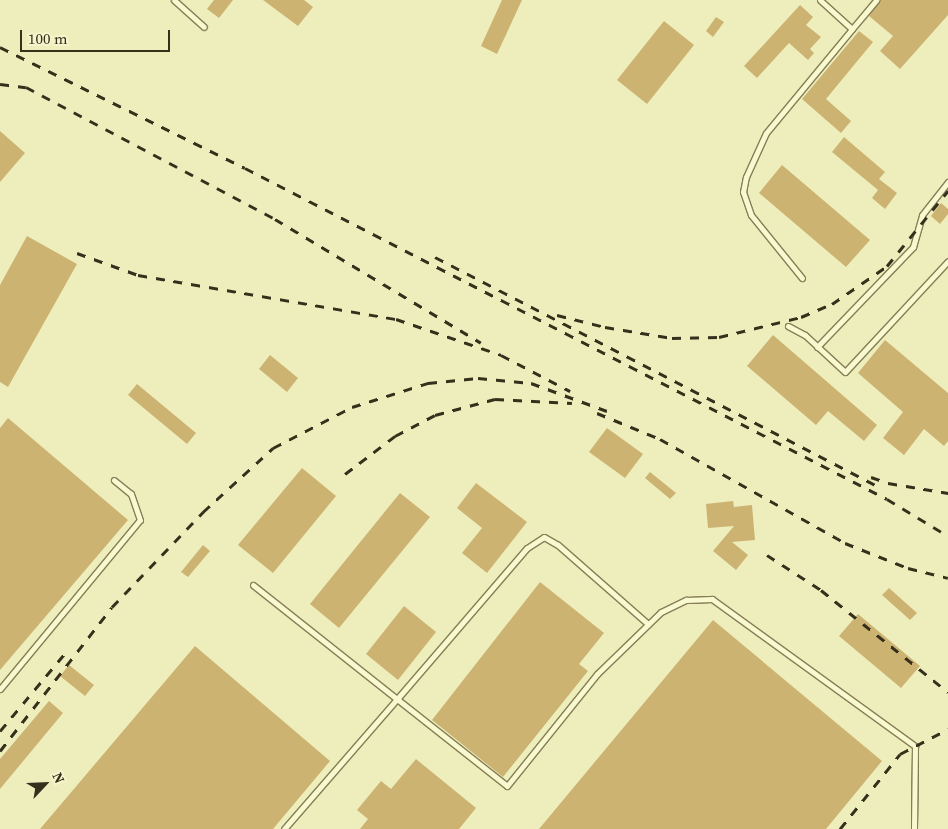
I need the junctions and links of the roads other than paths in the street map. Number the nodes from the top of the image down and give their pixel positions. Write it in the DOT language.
graph roads {
  1 [pos="174,0"];
  2 [pos="820,0"];
  3 [pos="876,0"];
  4 [pos="204,27"];
  5 [pos="852,29"];
  6 [pos="948,182"];
  7 [pos="948,261"];
  8 [pos="802,278"];
  9 [pos="788,326"];
  10 [pos="817,347"];
  11 [pos="114,480"];
  12 [pos="253,585"];
  13 [pos="648,624"];
  14 [pos="0,689"];
  15 [pos="397,699"];
  16 [pos="284,829"];
  17 [pos="914,829"];
  1 -- 4 [label="lane"];
  2 -- 5 [label="lane"];
  3 -- 5 [label="lane"];
  5 -- 8 [label="lane"];
  6 -- 10 [label="lane"];
  7 -- 10 [label="lane"];
  9 -- 10 [label="lane"];
  11 -- 14 [label="lane"];
  12 -- 15 [label="lane"];
  13 -- 15 [label="lane"];
  13 -- 15 [label="lane"];
  13 -- 17 [label="lane"];
  15 -- 16 [label="lane"];
}
